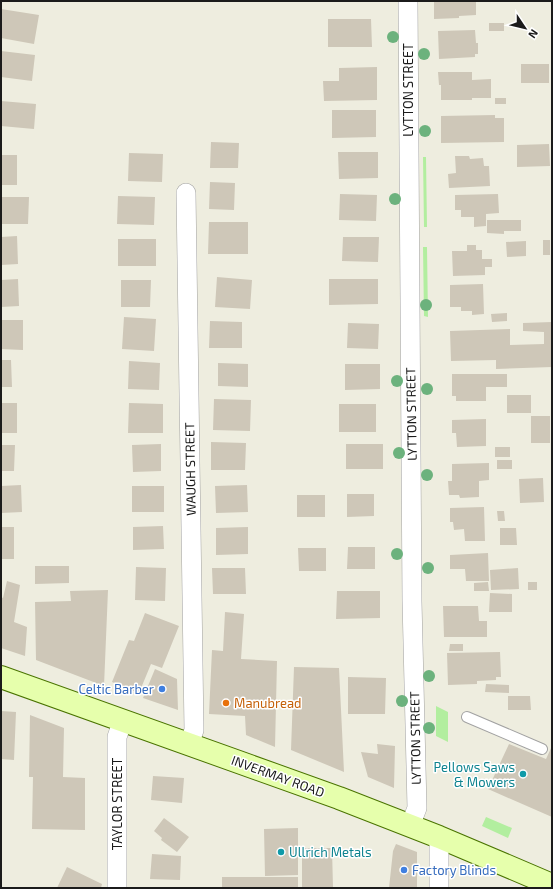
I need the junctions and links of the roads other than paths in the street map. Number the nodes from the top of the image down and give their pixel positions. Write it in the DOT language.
graph roads {
  1 [pos="408,1"];
  2 [pos="186,193"];
  3 [pos="1,677"];
  4 [pos="467,718"];
  5 [pos="123,720"];
  6 [pos="190,745"];
  7 [pos="542,749"];
  8 [pos="410,826"];
  9 [pos="439,837"];
  10 [pos="552,885"];
  11 [pos="117,888"];
  12 [pos="439,888"];
  1 -- 8 [label="street, LYTTON STREET"];
  2 -- 6 [label="street, WAUGH STREET"];
  3 -- 5 [label="main road, INVERMAY ROAD"];
  4 -- 7 [label="lane"];
  5 -- 6 [label="main road, INVERMAY ROAD"];
  5 -- 11 [label="street, TAYLOR STREET"];
  6 -- 8 [label="main road, INVERMAY ROAD"];
  8 -- 9 [label="main road, INVERMAY ROAD"];
  9 -- 10 [label="main road, INVERMAY ROAD"];
  9 -- 12 [label="street"];
}
